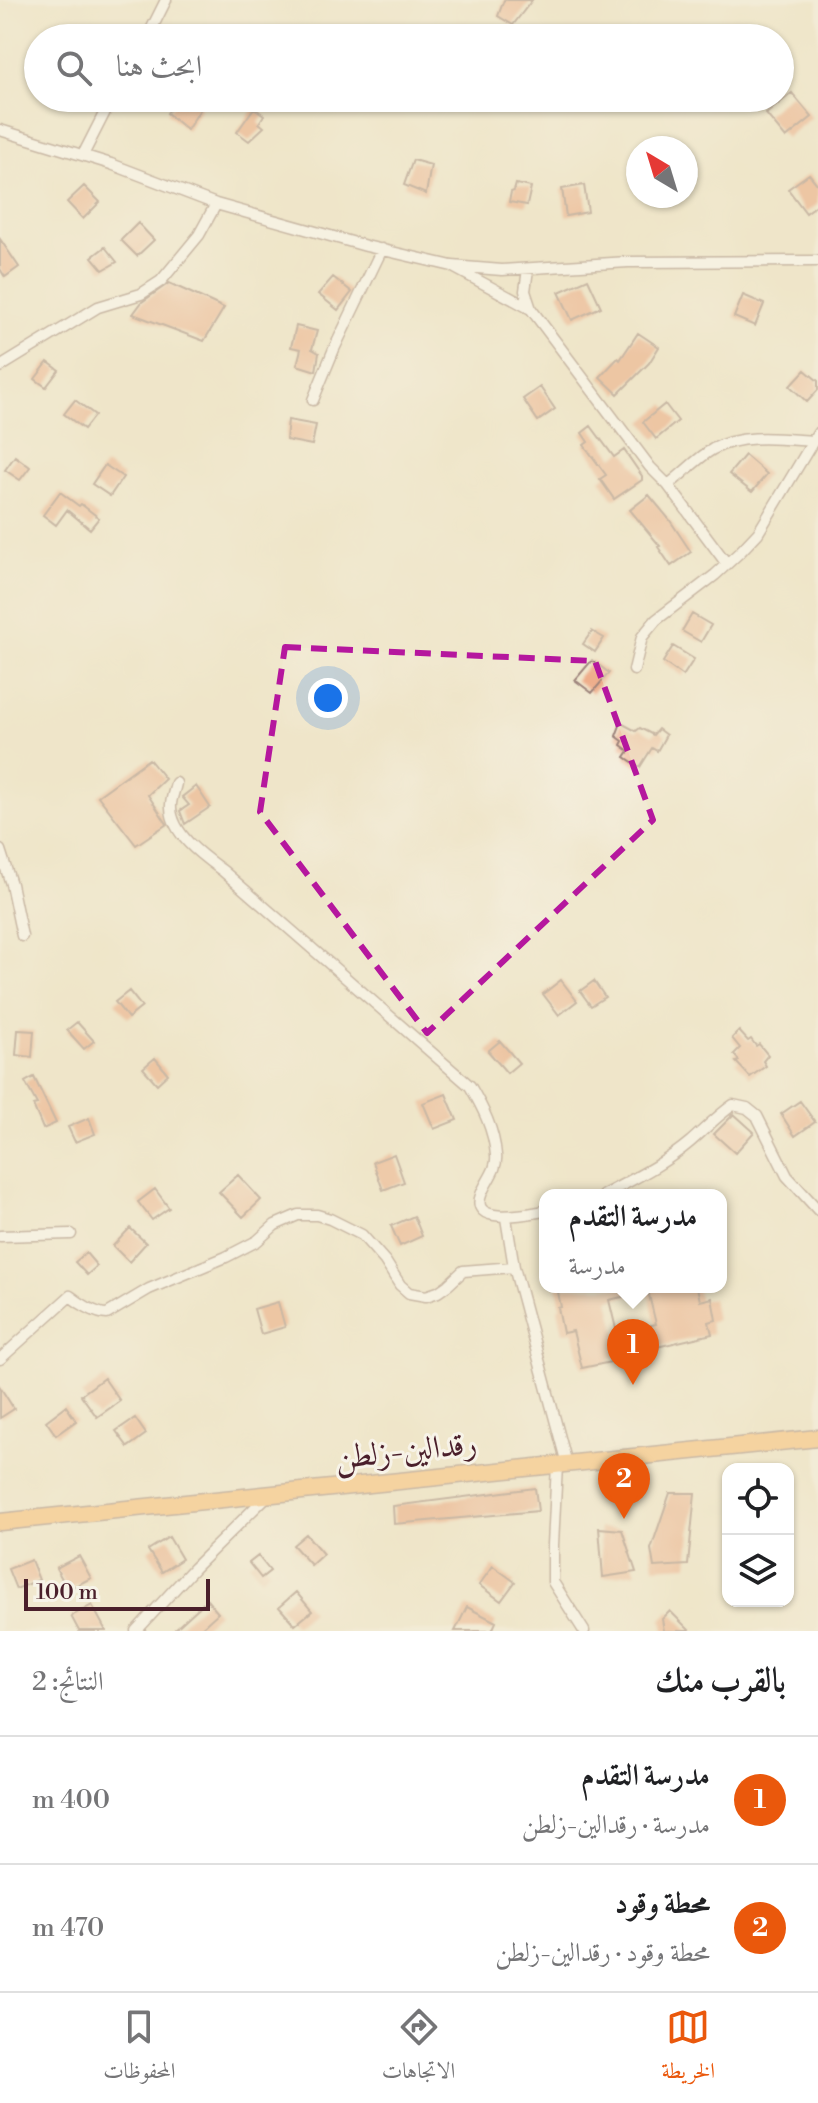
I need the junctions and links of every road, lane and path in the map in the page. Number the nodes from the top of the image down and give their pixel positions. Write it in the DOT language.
graph roads {
  1 [pos="166,0"];
  2 [pos="154,24"];
  3 [pos="105,112"];
  4 [pos="0,130"];
  5 [pos="83,155"];
  6 [pos="216,204"];
  7 [pos="382,249"];
  8 [pos="818,261"];
  9 [pos="452,266"];
  10 [pos="528,269"];
  11 [pos="531,309"];
  12 [pos="0,367"];
  13 [pos="313,400"];
  14 [pos="815,437"];
  15 [pos="668,485"];
  16 [pos="727,564"];
  17 [pos="634,670"];
  18 [pos="176,783"];
  19 [pos="0,850"];
  20 [pos="22,936"];
  21 [pos="616,1189"];
  22 [pos="818,1210"];
  23 [pos="539,1212"];
  24 [pos="506,1218"];
  25 [pos="71,1234"];
  26 [pos="0,1236"];
  27 [pos="514,1267"];
  28 [pos="0,1359"];
  29 [pos="818,1438"];
  30 [pos="562,1464"];
  31 [pos="270,1493"];
  32 [pos="0,1522"];
  33 [pos="136,1631"];
  34 [pos="584,1631"];
  1 -- 2 [label="street"];
  3 -- 5 [label="street"];
  4 -- 5 [label="street"];
  5 -- 6 [label="street"];
  6 -- 7 [label="street"];
  6 -- 12 [label="street"];
  7 -- 9 [label="street"];
  7 -- 13 [label="street"];
  8 -- 10 [label="street"];
  9 -- 10 [label="street"];
  9 -- 11 [label="street"];
  10 -- 11 [label="street"];
  11 -- 15 [label="street"];
  14 -- 15 [label="street"];
  14 -- 16 [label="street"];
  15 -- 16 [label="street"];
  16 -- 17 [label="street"];
  18 -- 24 [label="street"];
  19 -- 20 [label="street"];
  21 -- 22 [label="street"];
  23 -- 24 [label="street"];
  24 -- 27 [label="street"];
  25 -- 26 [label="street"];
  27 -- 28 [label="street"];
  27 -- 30 [label="street"];
  29 -- 30 [label="main road, رقدالين-زلطن"];
  30 -- 31 [label="main road, رقدالين-زلطن"];
  30 -- 34 [label="street"];
  31 -- 32 [label="main road, رقدالين-زلطن"];
  31 -- 33 [label="street"];
}
